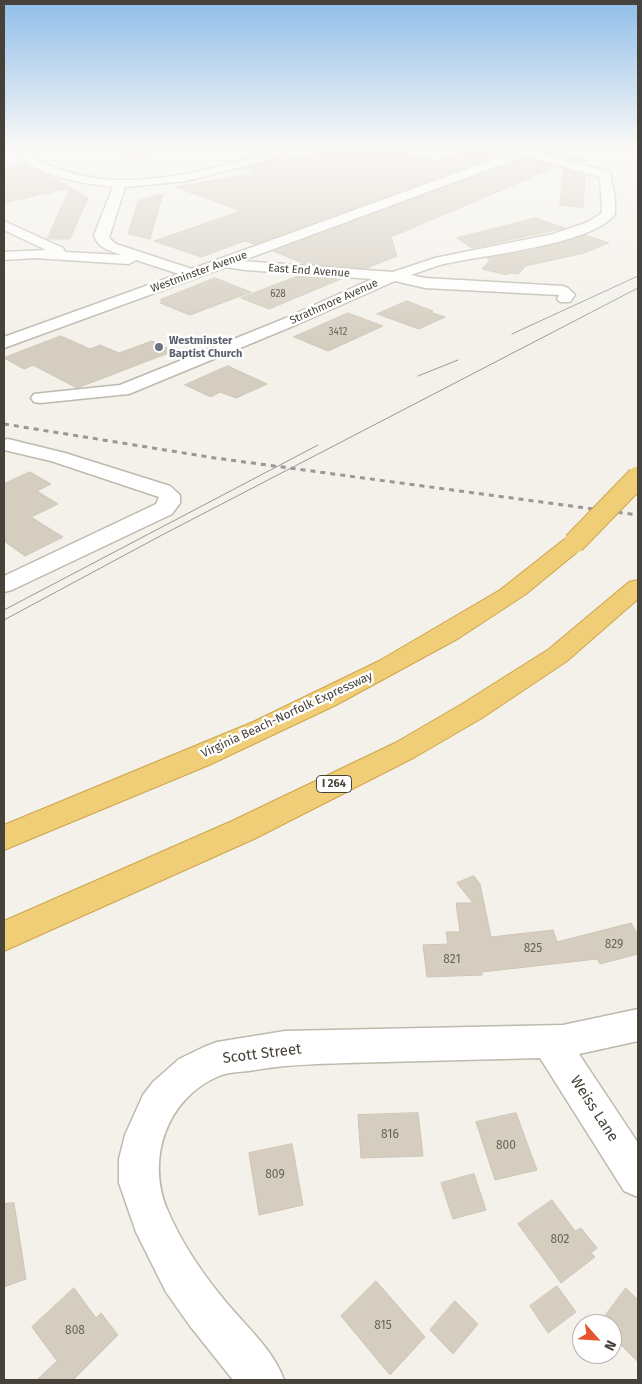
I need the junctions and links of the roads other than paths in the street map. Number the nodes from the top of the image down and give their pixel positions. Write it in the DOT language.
graph roads {
  1 [pos="109,214"];
  2 [pos="359,214"];
  3 [pos="608,214"];
  4 [pos="4,225"];
  5 [pos="4,240"];
  6 [pos="34,254"];
  7 [pos="4,256"];
  8 [pos="81,257"];
  9 [pos="154,262"];
  10 [pos="226,262"];
  11 [pos="193,274"];
  12 [pos="393,276"];
  13 [pos="375,282"];
  14 [pos="425,283"];
  15 [pos="565,299"];
  16 [pos="4,343"];
  17 [pos="40,398"];
  18 [pos="5,448"];
  19 [pos="638,476"];
  20 [pos="4,585"];
  21 [pos="638,586"];
  22 [pos="4,838"];
  23 [pos="4,937"];
  24 [pos="638,1025"];
  25 [pos="550,1042"];
  26 [pos="638,1177"];
  27 [pos="262,1380"];
  1 -- 9 [label="street"];
  2 -- 10 [label="street, Westminster Avenue"];
  3 -- 12 [label="street, Strathmore Avenue"];
  4 -- 8 [label="street"];
  5 -- 6 [label="street"];
  6 -- 7 [label="street"];
  6 -- 8 [label="street"];
  8 -- 9 [label="street"];
  9 -- 11 [label="street"];
  10 -- 11 [label="street, Westminster Avenue"];
  10 -- 12 [label="street, East End Avenue"];
  11 -- 16 [label="street, Westminster Avenue"];
  12 -- 13 [label="street, Strathmore Avenue"];
  12 -- 14 [label="street"];
  13 -- 14 [label="street"];
  13 -- 17 [label="street, Strathmore Avenue"];
  14 -- 15 [label="street"];
  18 -- 20 [label="street"];
  19 -- 22 [label="highway, Virginia Beach-Norfolk Expressway, bridge"];
  21 -- 23 [label="highway, I 264"];
  24 -- 25 [label="street, Scott Street"];
  25 -- 26 [label="street, Weiss Lane"];
  25 -- 27 [label="street, Scott Street"];
}
